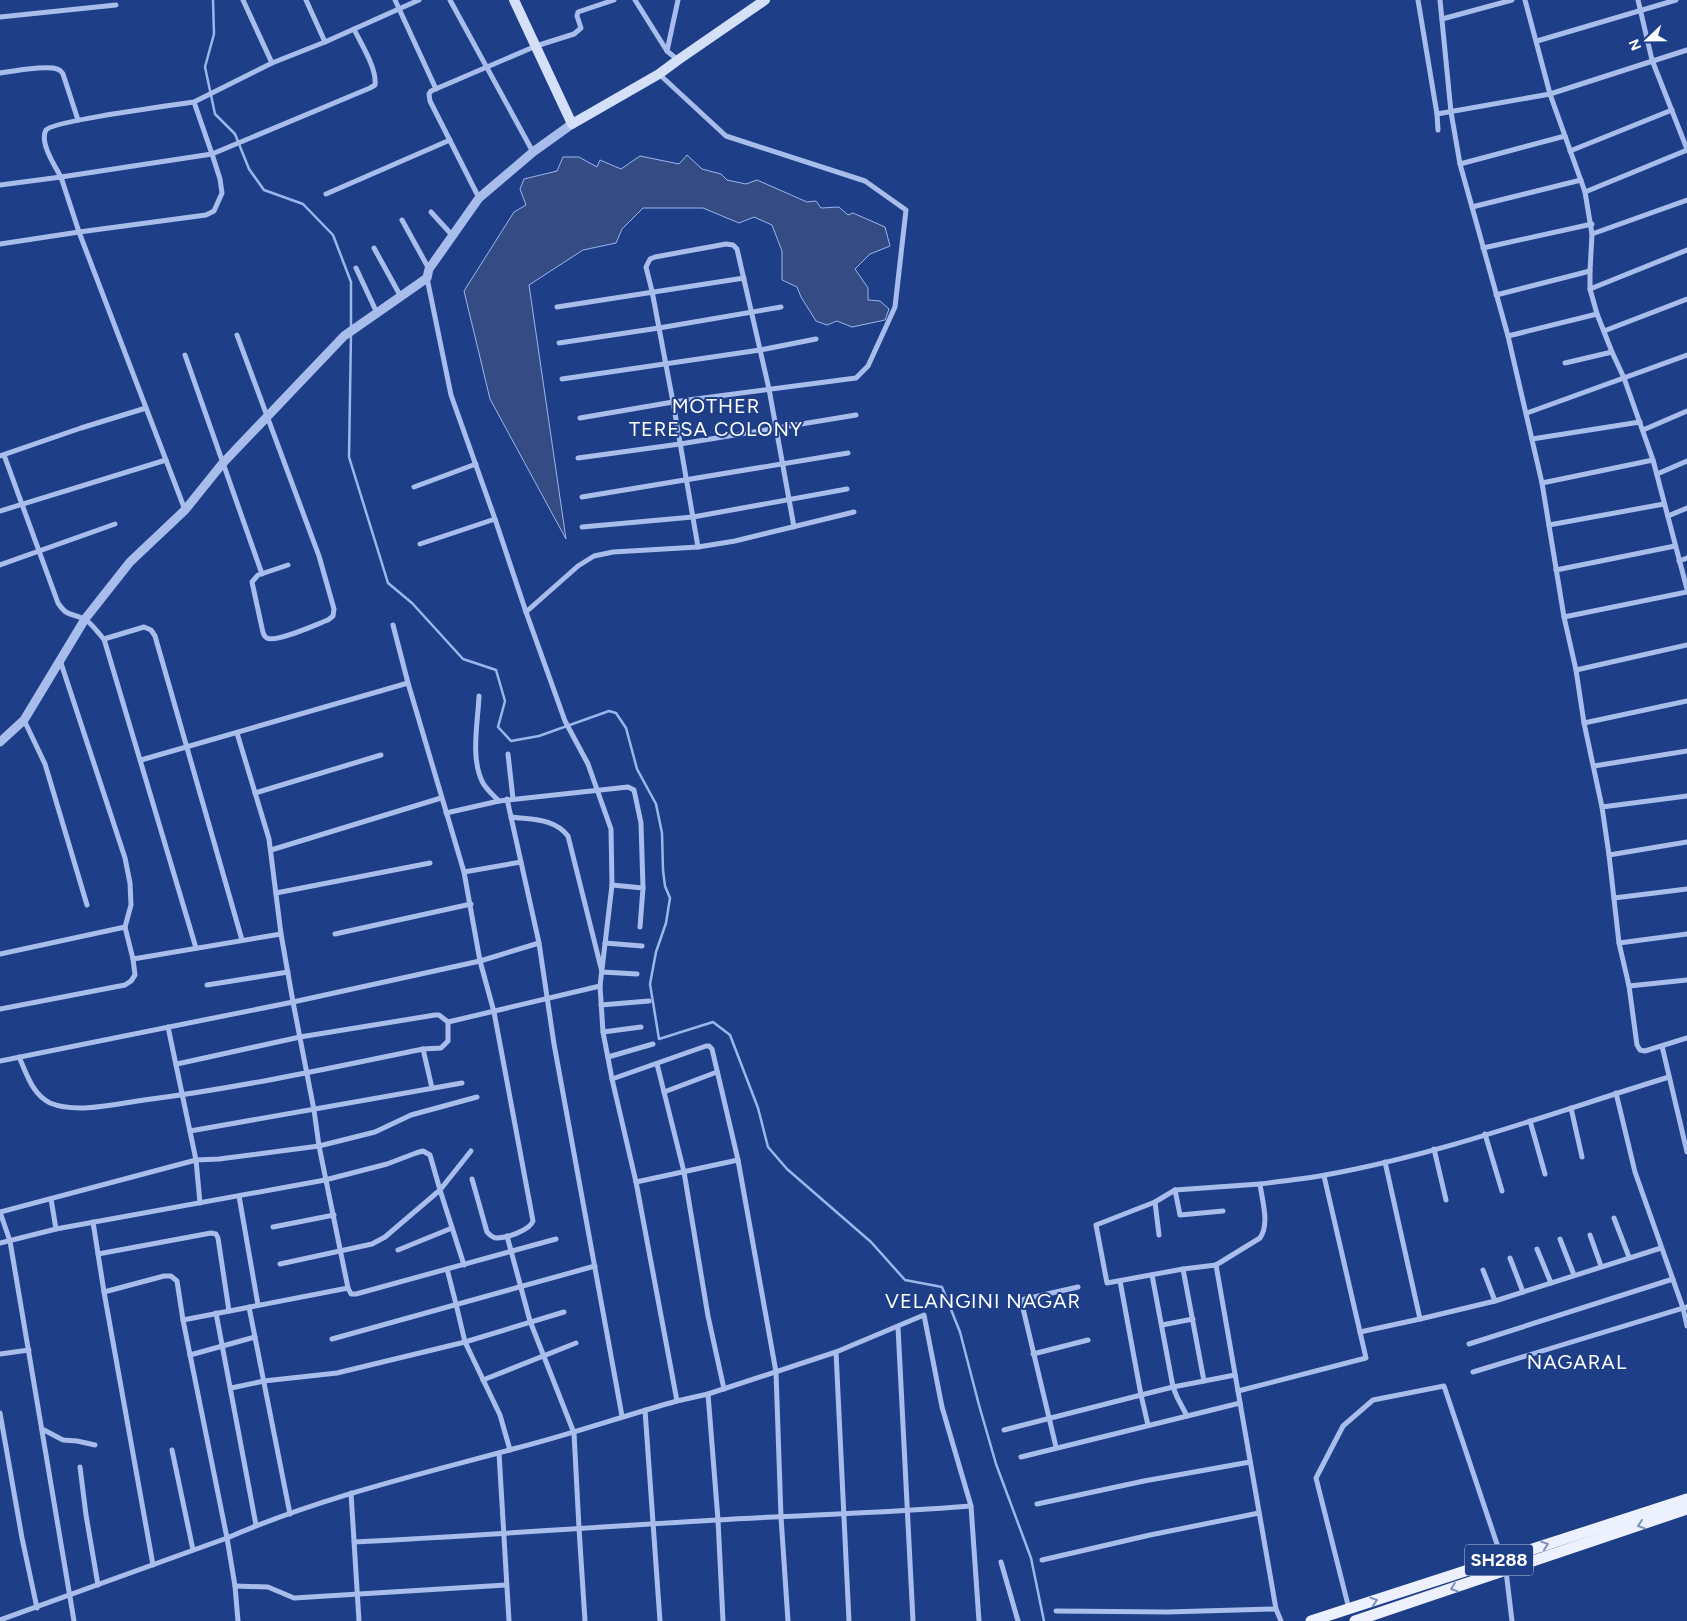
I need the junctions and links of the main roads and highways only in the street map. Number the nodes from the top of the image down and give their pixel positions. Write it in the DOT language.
graph roads {
  1 [pos="514,0"];
  2 [pos="765,0"];
  3 [pos="1687,1499"];
  4 [pos="1687,1509"];
  5 [pos="1669,1510"];
  6 [pos="1504,1565"];
  7 [pos="1311,1621"];
  8 [pos="1355,1621"];
  1 -- 2 [label="main road"];
  3 -- 5 [label="main road, SH288"];
  4 -- 5 [label="main road, SH288"];
  5 -- 6 [label="main road, SH288"];
  7 -- 6 [label="main road, SH288, one-way"];
  6 -- 8 [label="main road, SH288, one-way"];
}
